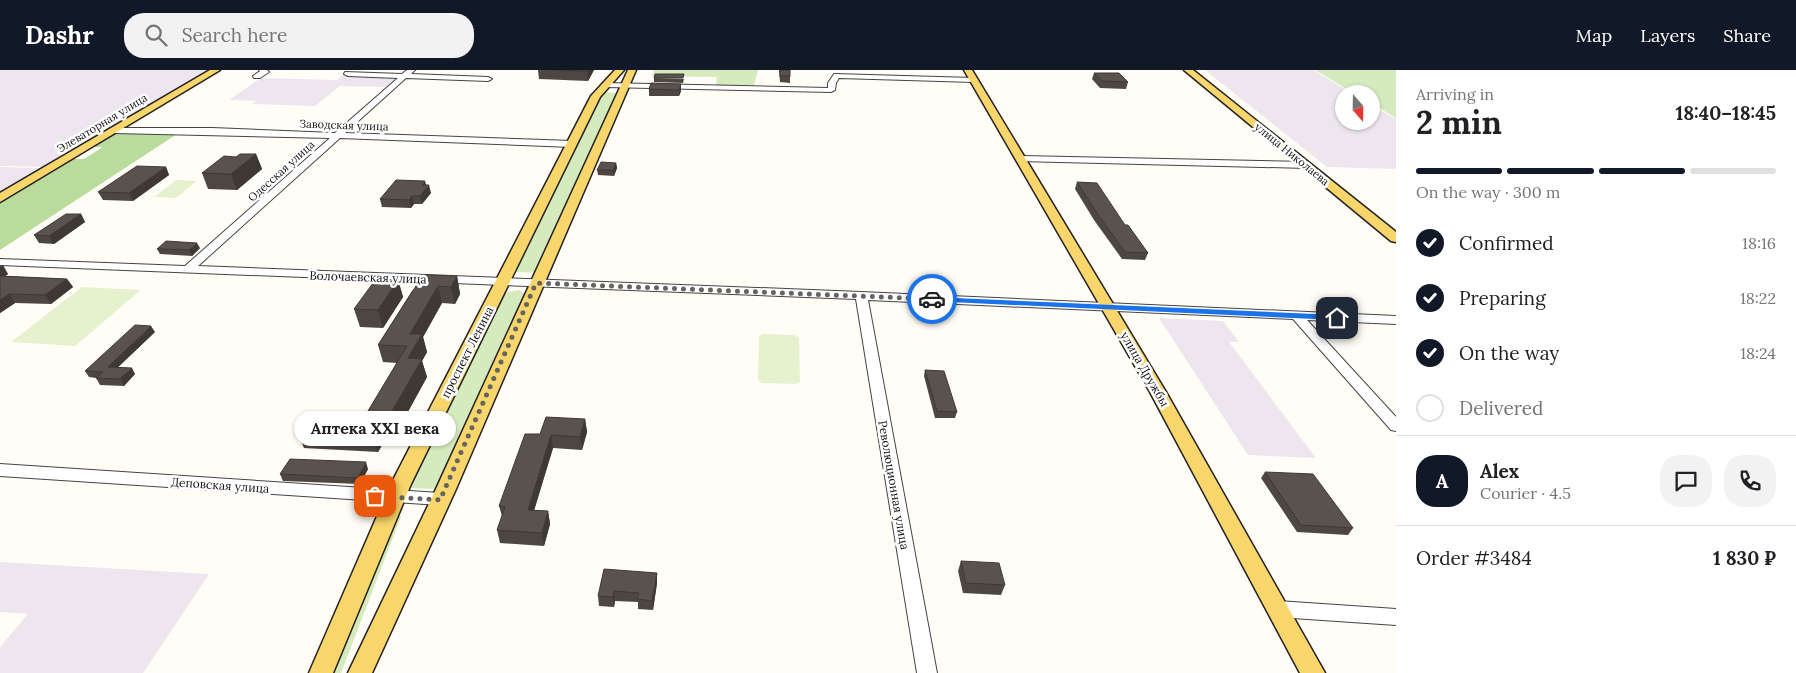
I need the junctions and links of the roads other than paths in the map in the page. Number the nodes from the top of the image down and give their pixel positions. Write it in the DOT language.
graph roads {
  1 [pos="216,70"];
  2 [pos="263,70"];
  3 [pos="375,70"];
  4 [pos="632,70"];
  5 [pos="1188,70"];
  6 [pos="408,73"];
  7 [pos="348,74"];
  8 [pos="971,75"];
  9 [pos="257,76"];
  10 [pos="622,78"];
  11 [pos="488,79"];
  12 [pos="605,85"];
  13 [pos="115,130"];
  14 [pos="337,136"];
  15 [pos="572,144"];
  16 [pos="1022,159"];
  17 [pos="1307,165"];
  18 [pos="0,198"];
  19 [pos="1396,238"];
  20 [pos="0,262"];
  21 [pos="188,269"];
  22 [pos="503,282"];
  23 [pos="536,283"];
  24 [pos="861,296"];
  25 [pos="1109,308"];
  26 [pos="1297,316"];
  27 [pos="1396,320"];
  28 [pos="1396,426"];
  29 [pos="0,470"];
  30 [pos="395,497"];
  31 [pos="440,500"];
  32 [pos="1278,609"];
  33 [pos="1396,617"];
  34 [pos="321,673"];
  35 [pos="360,673"];
  36 [pos="927,673"];
  37 [pos="1312,673"];
  1 -- 13 [label="main road, Элеваторная улица"];
  2 -- 9 [label="street"];
  3 -- 6 [label="street"];
  4 -- 10 [label="main road, проспект Ленина"];
  5 -- 17 [label="main road, улица Николаева"];
  6 -- 7 [label="street"];
  6 -- 11 [label="street"];
  6 -- 14 [label="street, Одесская улица"];
  8 -- 10 [label="street"];
  8 -- 16 [label="main road, улица Дружбы"];
  10 -- 12 [label="main road, проспект Ленина"];
  10 -- 12 [label="street"];
  10 -- 23 [label="main road, проспект Ленина"];
  12 -- 15 [label="main road, проспект Ленина"];
  13 -- 14 [label="street, Заводская улица"];
  13 -- 18 [label="main road, Элеваторная улица"];
  14 -- 15 [label="street, Заводская улица"];
  14 -- 21 [label="street, Одесская улица"];
  15 -- 22 [label="main road, проспект Ленина"];
  16 -- 17 [label="street"];
  16 -- 25 [label="main road, улица Дружбы"];
  17 -- 19 [label="main road, улица Николаева"];
  20 -- 21 [label="street, Волочаевская улица"];
  21 -- 22 [label="street, Волочаевская улица"];
  22 -- 23 [label="street, Волочаевская улица"];
  22 -- 30 [label="main road, проспект Ленина"];
  23 -- 24 [label="street, Волочаевская улица"];
  23 -- 31 [label="main road, проспект Ленина"];
  24 -- 25 [label="street, Волочаевская улица"];
  24 -- 36 [label="street, Революционная улица"];
  25 -- 26 [label="street, Волочаевская улица"];
  25 -- 32 [label="main road, улица Дружбы"];
  26 -- 27 [label="street, Волочаевская улица"];
  26 -- 28 [label="street"];
  29 -- 30 [label="street, Деповская улица"];
  30 -- 31 [label="street, Деповская улица"];
  30 -- 34 [label="main road, проспект Ленина"];
  31 -- 35 [label="main road, проспект Ленина"];
  32 -- 33 [label="street"];
  32 -- 37 [label="main road, улица Дружбы"];
}
